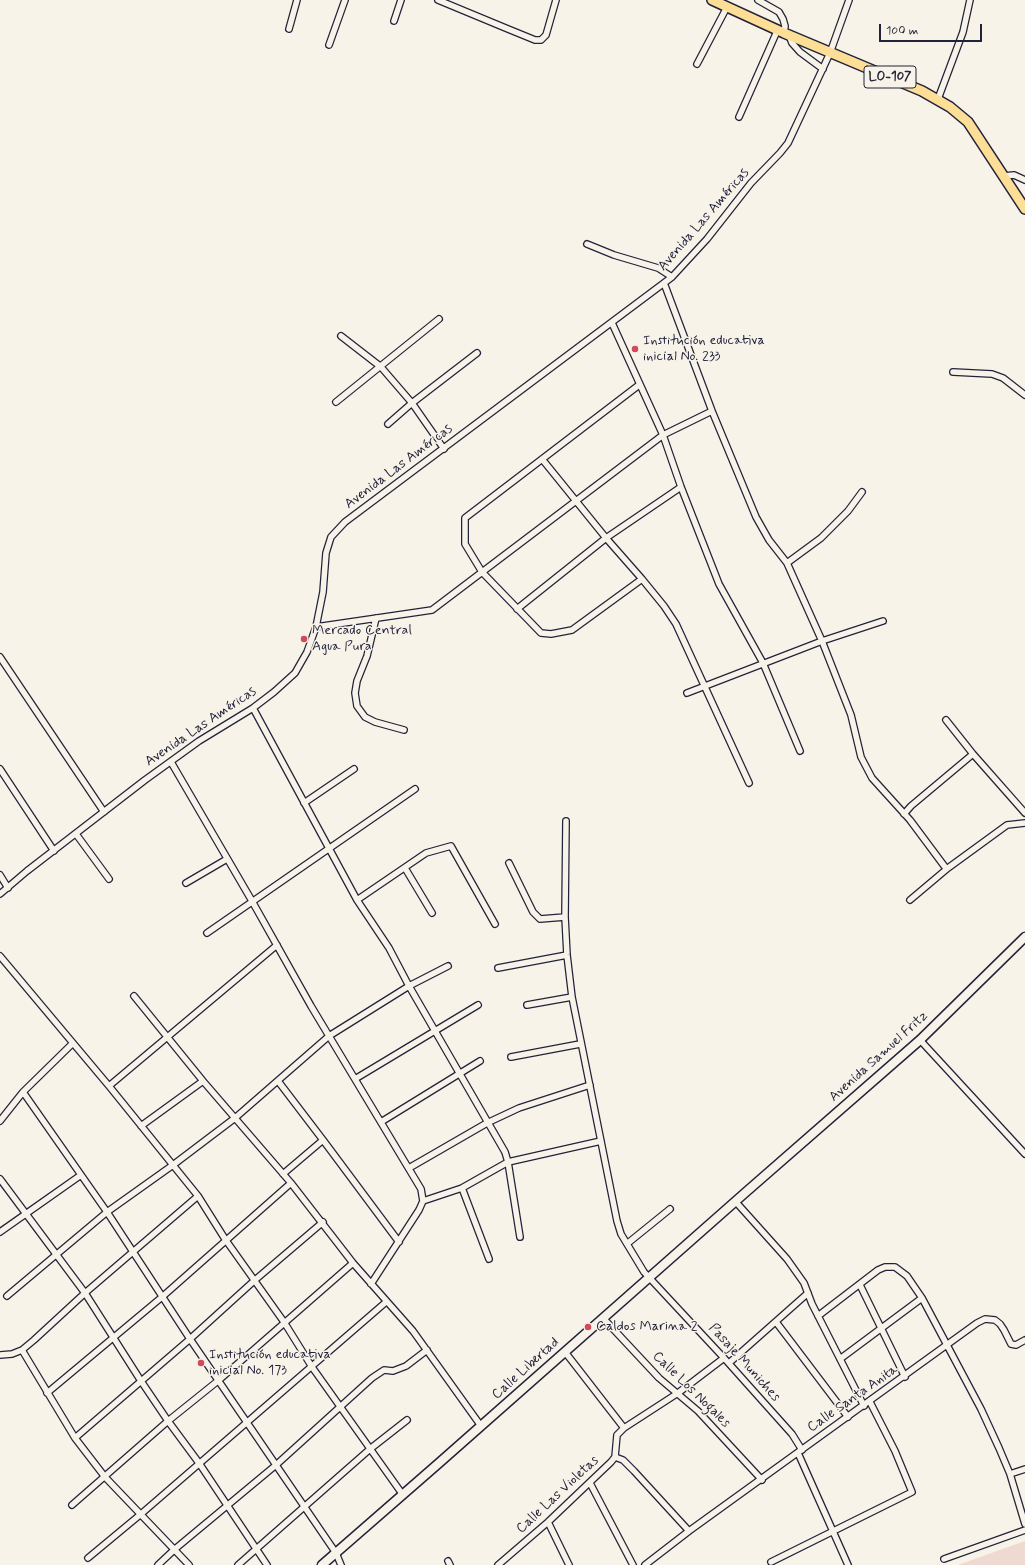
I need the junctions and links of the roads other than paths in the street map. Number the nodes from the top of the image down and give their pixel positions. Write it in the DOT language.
graph roads {
  1 [pos="297,0"];
  2 [pos="345,0"];
  3 [pos="401,0"];
  4 [pos="438,0"];
  5 [pos="556,0"];
  6 [pos="712,0"];
  7 [pos="758,0"];
  8 [pos="849,0"];
  9 [pos="970,0"];
  10 [pos="727,7"];
  11 [pos="394,21"];
  12 [pos="289,29"];
  13 [pos="784,33"];
  14 [pos="329,45"];
  15 [pos="830,53"];
  16 [pos="697,64"];
  17 [pos="823,69"];
  18 [pos="938,100"];
  19 [pos="739,117"];
  20 [pos="1004,176"];
  21 [pos="1025,180"];
  22 [pos="1025,209"];
  23 [pos="587,244"];
  24 [pos="672,277"];
  25 [pos="664,283"];
  26 [pos="439,319"];
  27 [pos="612,323"];
  28 [pos="341,336"];
  29 [pos="477,353"];
  30 [pos="380,367"];
  31 [pos="953,372"];
  32 [pos="639,385"];
  33 [pos="1025,394"];
  34 [pos="336,402"];
  35 [pos="412,403"];
  36 [pos="712,411"];
  37 [pos="388,424"];
  38 [pos="663,435"];
  39 [pos="444,449"];
  40 [pos="542,459"];
  41 [pos="681,487"];
  42 [pos="862,492"];
  43 [pos="576,501"];
  44 [pos="606,538"];
  45 [pos="787,563"];
  46 [pos="482,572"];
  47 [pos="642,579"];
  48 [pos="517,609"];
  49 [pos="376,618"];
  50 [pos="883,621"];
  51 [pos="316,627"];
  52 [pos="822,641"];
  53 [pos="0,657"];
  54 [pos="763,663"];
  55 [pos="704,686"];
  56 [pos="687,694"];
  57 [pos="253,708"];
  58 [pos="946,720"];
  59 [pos="404,730"];
  60 [pos="800,751"];
  61 [pos="973,754"];
  62 [pos="170,762"];
  63 [pos="0,769"];
  64 [pos="354,769"];
  65 [pos="749,783"];
  66 [pos="415,789"];
  67 [pos="304,803"];
  68 [pos="104,812"];
  69 [pos="1025,813"];
  70 [pos="904,814"];
  71 [pos="566,821"];
  72 [pos="1025,823"];
  73 [pos="76,834"];
  74 [pos="329,848"];
  75 [pos="54,851"];
  76 [pos="227,859"];
  77 [pos="509,863"];
  78 [pos="405,868"];
  79 [pos="948,868"];
  80 [pos="0,875"];
  81 [pos="109,879"];
  82 [pos="186,883"];
  83 [pos="8,888"];
  84 [pos="0,894"];
  85 [pos="357,900"];
  86 [pos="910,900"];
  87 [pos="252,901"];
  88 [pos="432,912"];
  89 [pos="565,917"];
  90 [pos="495,924"];
  91 [pos="208,933"];
  92 [pos="1025,937"];
  93 [pos="277,945"];
  94 [pos="567,955"];
  95 [pos="0,956"];
  96 [pos="448,966"];
  97 [pos="498,968"];
  98 [pos="408,986"];
  99 [pos="134,996"];
  100 [pos="572,997"];
  101 [pos="478,1005"];
  102 [pos="527,1005"];
  103 [pos="435,1031"];
  104 [pos="329,1036"];
  105 [pos="168,1037"];
  106 [pos="920,1040"];
  107 [pos="73,1043"];
  108 [pos="580,1044"];
  109 [pos="512,1057"];
  110 [pos="480,1061"];
  111 [pos="460,1074"];
  112 [pos="203,1080"];
  113 [pos="355,1080"];
  114 [pos="278,1081"];
  115 [pos="590,1085"];
  116 [pos="109,1086"];
  117 [pos="23,1092"];
  118 [pos="235,1118"];
  119 [pos="0,1121"];
  120 [pos="381,1122"];
  121 [pos="488,1123"];
  122 [pos="141,1126"];
  123 [pos="323,1140"];
  124 [pos="601,1141"];
  125 [pos="1025,1154"];
  126 [pos="508,1162"];
  127 [pos="173,1165"];
  128 [pos="409,1168"];
  129 [pos="283,1174"];
  130 [pos="80,1175"];
  131 [pos="0,1179"];
  132 [pos="291,1183"];
  133 [pos="462,1188"];
  134 [pos="746,1192"];
  135 [pos="198,1196"];
  136 [pos="423,1201"];
  137 [pos="735,1201"];
  138 [pos="670,1209"];
  139 [pos="107,1212"];
  140 [pos="26,1214"];
  141 [pos="323,1222"];
  142 [pos="0,1232"];
  143 [pos="520,1237"];
  144 [pos="225,1239"];
  145 [pos="399,1242"];
  146 [pos="628,1244"];
  147 [pos="132,1253"];
  148 [pos="57,1254"];
  149 [pos="489,1259"];
  150 [pos="353,1263"];
  151 [pos="649,1276"];
  152 [pos="255,1280"];
  153 [pos="371,1284"];
  154 [pos="860,1285"];
  155 [pos="808,1293"];
  156 [pos="85,1294"];
  157 [pos="7,1296"];
  158 [pos="162,1297"];
  159 [pos="922,1298"];
  160 [pos="386,1302"];
  161 [pos="818,1316"];
  162 [pos="603,1318"];
  163 [pos="284,1322"];
  164 [pos="776,1322"];
  165 [pos="881,1329"];
  166 [pos="114,1336"];
  167 [pos="190,1339"];
  168 [pos="1025,1340"];
  169 [pos="947,1346"];
  170 [pos="22,1350"];
  171 [pos="427,1350"];
  172 [pos="565,1352"];
  173 [pos="0,1355"];
  174 [pos="724,1358"];
  175 [pos="840,1359"];
  176 [pos="729,1364"];
  177 [pos="312,1367"];
  178 [pos="905,1377"];
  179 [pos="219,1380"];
  180 [pos="141,1382"];
  181 [pos="47,1392"];
  182 [pos="678,1393"];
  183 [pos="870,1402"];
  184 [pos="864,1406"];
  185 [pos="341,1408"];
  186 [pos="848,1417"];
  187 [pos="407,1420"];
  188 [pos="168,1421"];
  189 [pos="247,1423"];
  190 [pos="481,1426"];
  191 [pos="624,1428"];
  192 [pos="75,1438"];
  193 [pos="370,1448"];
  194 [pos="800,1451"];
  195 [pos="615,1457"];
  196 [pos="199,1463"];
  197 [pos="276,1466"];
  198 [pos="1025,1469"];
  199 [pos="1010,1474"];
  200 [pos="105,1477"];
  201 [pos="762,1480"];
  202 [pos="590,1483"];
  203 [pos="403,1495"];
  204 [pos="72,1505"];
  205 [pos="227,1505"];
  206 [pos="304,1508"];
  207 [pos="141,1514"];
  208 [pos="548,1522"];
  209 [pos="1025,1524"];
  210 [pos="1025,1530"];
  211 [pos="689,1531"];
  212 [pos="832,1531"];
  213 [pos="175,1549"];
  214 [pos="256,1550"];
  215 [pos="336,1553"];
  216 [pos="88,1558"];
  217 [pos="944,1559"];
  218 [pos="771,1562"];
  219 [pos="648,1564"];
  220 [pos="158,1565"];
  221 [pos="189,1565"];
  222 [pos="238,1565"];
  223 [pos="267,1565"];
  224 [pos="322,1565"];
  225 [pos="341,1565"];
  226 [pos="498,1565"];
  227 [pos="569,1565"];
  228 [pos="633,1565"];
  229 [pos="848,1565"];
  1 -- 12 [label="street"];
  2 -- 14 [label="street"];
  3 -- 11 [label="street"];
  4 -- 5 [label="street"];
  6 -- 10 [label="main road, LO-107"];
  7 -- 13 [label="street"];
  8 -- 15 [label="street, Avenida Las Américas"];
  9 -- 18 [label="street"];
  10 -- 13 [label="main road, LO-107"];
  10 -- 16 [label="street"];
  13 -- 15 [label="main road, LO-107"];
  13 -- 17 [label="street"];
  13 -- 19 [label="street"];
  15 -- 17 [label="street, Avenida Las Américas"];
  15 -- 18 [label="main road, LO-107"];
  17 -- 24 [label="street, Avenida Las Américas"];
  18 -- 20 [label="main road, LO-107"];
  20 -- 21 [label="street"];
  20 -- 22 [label="main road, LO-107"];
  23 -- 24 [label="street"];
  24 -- 25 [label="street, Avenida Las Américas"];
  25 -- 27 [label="street, Avenida Las Américas"];
  25 -- 36 [label="street"];
  26 -- 30 [label="street"];
  27 -- 32 [label="street"];
  27 -- 39 [label="street, Avenida Las Américas"];
  28 -- 30 [label="street"];
  29 -- 35 [label="street"];
  30 -- 34 [label="street"];
  30 -- 35 [label="street"];
  31 -- 33 [label="street"];
  32 -- 38 [label="street"];
  32 -- 40 [label="street"];
  35 -- 37 [label="street"];
  35 -- 39 [label="street"];
  36 -- 38 [label="street"];
  36 -- 45 [label="street"];
  38 -- 41 [label="street"];
  38 -- 43 [label="street"];
  39 -- 51 [label="street, Avenida Las Américas"];
  40 -- 43 [label="street"];
  40 -- 46 [label="street"];
  41 -- 44 [label="street"];
  41 -- 54 [label="street"];
  42 -- 45 [label="street"];
  43 -- 44 [label="street"];
  43 -- 46 [label="street"];
  44 -- 47 [label="street"];
  44 -- 48 [label="street"];
  45 -- 52 [label="street"];
  46 -- 48 [label="street"];
  46 -- 49 [label="street"];
  47 -- 48 [label="street"];
  47 -- 55 [label="street"];
  49 -- 51 [label="street"];
  49 -- 59 [label="street"];
  50 -- 52 [label="street"];
  51 -- 57 [label="street, Avenida Las Américas"];
  52 -- 54 [label="street"];
  52 -- 70 [label="street"];
  53 -- 68 [label="street"];
  54 -- 55 [label="street"];
  54 -- 60 [label="street"];
  55 -- 56 [label="street"];
  55 -- 65 [label="street"];
  57 -- 62 [label="street, Avenida Las Américas"];
  57 -- 67 [label="street"];
  58 -- 61 [label="street"];
  61 -- 69 [label="street"];
  61 -- 70 [label="street"];
  62 -- 68 [label="street, Avenida Las Américas"];
  62 -- 76 [label="street"];
  63 -- 75 [label="street"];
  64 -- 67 [label="street"];
  66 -- 74 [label="street"];
  67 -- 74 [label="street"];
  68 -- 73 [label="street, Avenida Las Américas"];
  70 -- 79 [label="street"];
  71 -- 89 [label="street, Pasaje Muniches"];
  72 -- 79 [label="street"];
  73 -- 75 [label="street, Avenida Las Américas"];
  73 -- 81 [label="street"];
  74 -- 85 [label="street"];
  74 -- 87 [label="street"];
  75 -- 83 [label="street, Avenida Las Américas"];
  76 -- 82 [label="street"];
  76 -- 87 [label="street"];
  77 -- 89 [label="street"];
  78 -- 85 [label="street"];
  78 -- 88 [label="street"];
  78 -- 90 [label="street"];
  79 -- 86 [label="street"];
  80 -- 83 [label="street"];
  83 -- 84 [label="street, Avenida Las Américas"];
  85 -- 98 [label="street"];
  87 -- 91 [label="street"];
  87 -- 93 [label="street"];
  89 -- 94 [label="street, Pasaje Muniches"];
  92 -- 106 [label="street, Avenida Samuel Fritz"];
  93 -- 104 [label="street"];
  93 -- 105 [label="street"];
  94 -- 97 [label="street"];
  94 -- 100 [label="street, Pasaje Muniches"];
  95 -- 107 [label="street"];
  96 -- 98 [label="street"];
  98 -- 103 [label="street"];
  98 -- 104 [label="street"];
  99 -- 105 [label="street"];
  100 -- 102 [label="street"];
  100 -- 108 [label="street, Pasaje Muniches"];
  101 -- 103 [label="street"];
  103 -- 111 [label="street"];
  103 -- 113 [label="street"];
  104 -- 113 [label="street"];
  104 -- 114 [label="street"];
  105 -- 112 [label="street"];
  105 -- 116 [label="street"];
  106 -- 125 [label="street"];
  106 -- 134 [label="street, Avenida Samuel Fritz"];
  107 -- 116 [label="street"];
  107 -- 117 [label="street"];
  108 -- 109 [label="street"];
  108 -- 115 [label="street, Pasaje Muniches"];
  110 -- 111 [label="street"];
  111 -- 120 [label="street"];
  111 -- 121 [label="street"];
  112 -- 118 [label="street"];
  112 -- 122 [label="street"];
  113 -- 120 [label="street"];
  114 -- 118 [label="street"];
  114 -- 123 [label="street"];
  115 -- 121 [label="street"];
  115 -- 124 [label="street, Pasaje Muniches"];
  116 -- 122 [label="street"];
  117 -- 119 [label="street"];
  117 -- 130 [label="street"];
  118 -- 127 [label="street"];
  118 -- 129 [label="street"];
  120 -- 128 [label="street"];
  121 -- 126 [label="street"];
  121 -- 128 [label="street"];
  122 -- 127 [label="street"];
  123 -- 129 [label="street"];
  123 -- 145 [label="street"];
  124 -- 126 [label="street"];
  124 -- 146 [label="street, Pasaje Muniches"];
  126 -- 133 [label="street"];
  126 -- 143 [label="street"];
  127 -- 135 [label="street"];
  127 -- 139 [label="street"];
  128 -- 136 [label="street"];
  129 -- 132 [label="street"];
  130 -- 139 [label="street"];
  130 -- 140 [label="street"];
  131 -- 140 [label="street"];
  132 -- 141 [label="street"];
  132 -- 144 [label="street"];
  133 -- 136 [label="street"];
  133 -- 149 [label="street"];
  134 -- 137 [label="street, Calle Libertad"];
  135 -- 144 [label="street"];
  135 -- 147 [label="street"];
  136 -- 145 [label="street"];
  137 -- 151 [label="street, Calle Libertad"];
  137 -- 155 [label="street"];
  138 -- 146 [label="street"];
  139 -- 147 [label="street"];
  139 -- 148 [label="street"];
  140 -- 142 [label="street"];
  140 -- 148 [label="street"];
  141 -- 150 [label="street"];
  141 -- 152 [label="street"];
  144 -- 152 [label="street"];
  144 -- 158 [label="street"];
  145 -- 153 [label="street"];
  146 -- 151 [label="street, Pasaje Muniches"];
  147 -- 156 [label="street"];
  147 -- 158 [label="street"];
  148 -- 156 [label="street"];
  148 -- 157 [label="street"];
  150 -- 153 [label="street"];
  150 -- 163 [label="street"];
  151 -- 162 [label="street, Calle Libertad"];
  151 -- 174 [label="street, Pasaje Muniches"];
  152 -- 163 [label="street"];
  152 -- 167 [label="street"];
  153 -- 160 [label="street"];
  154 -- 159 [label="street"];
  154 -- 161 [label="street"];
  154 -- 165 [label="street"];
  155 -- 161 [label="street"];
  155 -- 164 [label="street"];
  156 -- 166 [label="street"];
  156 -- 170 [label="street"];
  158 -- 166 [label="street"];
  158 -- 167 [label="street"];
  159 -- 165 [label="street"];
  159 -- 169 [label="street"];
  160 -- 171 [label="street"];
  160 -- 177 [label="street"];
  161 -- 175 [label="street"];
  162 -- 172 [label="street, Calle Libertad"];
  162 -- 182 [label="street, Calle Los Nogales"];
  163 -- 177 [label="street"];
  163 -- 179 [label="street"];
  164 -- 176 [label="street"];
  164 -- 186 [label="street"];
  165 -- 175 [label="street"];
  165 -- 178 [label="street"];
  166 -- 180 [label="street"];
  166 -- 181 [label="street"];
  167 -- 179 [label="street"];
  167 -- 180 [label="street"];
  168 -- 169 [label="street, Calle Santa Anita"];
  169 -- 178 [label="street, Calle Santa Anita"];
  169 -- 199 [label="street"];
  170 -- 173 [label="street"];
  170 -- 181 [label="street"];
  171 -- 185 [label="street"];
  171 -- 190 [label="street"];
  172 -- 190 [label="street, Calle Libertad"];
  172 -- 191 [label="street"];
  174 -- 176 [label="street, Pasaje Muniches"];
  174 -- 182 [label="street"];
  175 -- 184 [label="street"];
  176 -- 194 [label="street, Pasaje Muniches"];
  177 -- 185 [label="street"];
  177 -- 189 [label="street"];
  178 -- 183 [label="street, Calle Santa Anita"];
  179 -- 188 [label="street"];
  179 -- 189 [label="street"];
  180 -- 188 [label="street"];
  180 -- 192 [label="street"];
  181 -- 192 [label="street"];
  182 -- 191 [label="street"];
  182 -- 201 [label="street, Calle Los Nogales"];
  183 -- 184 [label="street, Calle Santa Anita"];
  183 -- 212 [label="street"];
  184 -- 186 [label="street, Calle Santa Anita"];
  185 -- 193 [label="street"];
  185 -- 197 [label="street"];
  186 -- 194 [label="street, Calle Santa Anita"];
  187 -- 193 [label="street"];
  188 -- 196 [label="street"];
  188 -- 200 [label="street"];
  189 -- 196 [label="street"];
  189 -- 197 [label="street"];
  190 -- 203 [label="street, Calle Libertad"];
  191 -- 195 [label="street, Calle Las Violetas"];
  192 -- 200 [label="street"];
  193 -- 203 [label="street"];
  193 -- 206 [label="street"];
  194 -- 201 [label="street, Calle Santa Anita"];
  194 -- 212 [label="street, Pasaje Muniches"];
  195 -- 202 [label="street, Calle Las Violetas"];
  195 -- 211 [label="street"];
  196 -- 205 [label="street"];
  196 -- 207 [label="street"];
  197 -- 205 [label="street"];
  197 -- 206 [label="street"];
  198 -- 199 [label="street"];
  199 -- 209 [label="street"];
  200 -- 204 [label="street"];
  200 -- 207 [label="street"];
  201 -- 211 [label="street, Calle Santa Anita"];
  202 -- 208 [label="street, Calle Las Violetas"];
  202 -- 228 [label="street"];
  203 -- 215 [label="street, Calle Libertad"];
  205 -- 213 [label="street"];
  205 -- 214 [label="street"];
  206 -- 214 [label="street"];
  206 -- 215 [label="street"];
  207 -- 213 [label="street"];
  207 -- 216 [label="street"];
  208 -- 226 [label="street, Calle Las Violetas"];
  208 -- 227 [label="street"];
  210 -- 217 [label="street"];
  211 -- 219 [label="street, Calle Santa Anita"];
  212 -- 218 [label="street"];
  212 -- 229 [label="street, Pasaje Muniches"];
  213 -- 220 [label="street"];
  213 -- 221 [label="street"];
  214 -- 222 [label="street"];
  214 -- 223 [label="street"];
  215 -- 224 [label="street, Calle Libertad"];
  215 -- 225 [label="street"];
}
